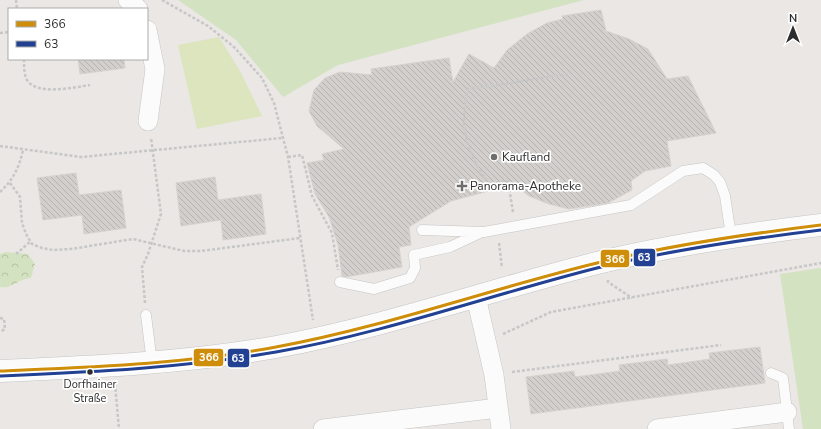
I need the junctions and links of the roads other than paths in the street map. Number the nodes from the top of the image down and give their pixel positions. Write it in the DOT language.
graph roads {
  1 [pos="128,0"];
  2 [pos="137,8"];
  3 [pos="148,35"];
  4 [pos="148,121"];
  5 [pos="821,225"];
  6 [pos="422,230"];
  7 [pos="484,232"];
  8 [pos="731,236"];
  9 [pos="340,282"];
  10 [pos="476,297"];
  11 [pos="146,315"];
  12 [pos="152,363"];
  13 [pos="0,371"];
  14 [pos="771,373"];
  15 [pos="498,408"];
  16 [pos="788,420"];
  17 [pos="323,429"];
  18 [pos="501,429"];
  19 [pos="657,429"];
  1 -- 2 [label="street"];
  3 -- 4 [label="street"];
  5 -- 8 [label="street"];
  6 -- 7 [label="lane"];
  7 -- 8 [label="lane"];
  7 -- 9 [label="lane"];
  8 -- 10 [label="street"];
  10 -- 12 [label="street"];
  10 -- 15 [label="street"];
  11 -- 12 [label="lane"];
  12 -- 13 [label="street"];
  14 -- 16 [label="lane"];
  15 -- 17 [label="street"];
  15 -- 18 [label="street"];
  16 -- 19 [label="street"];
}
